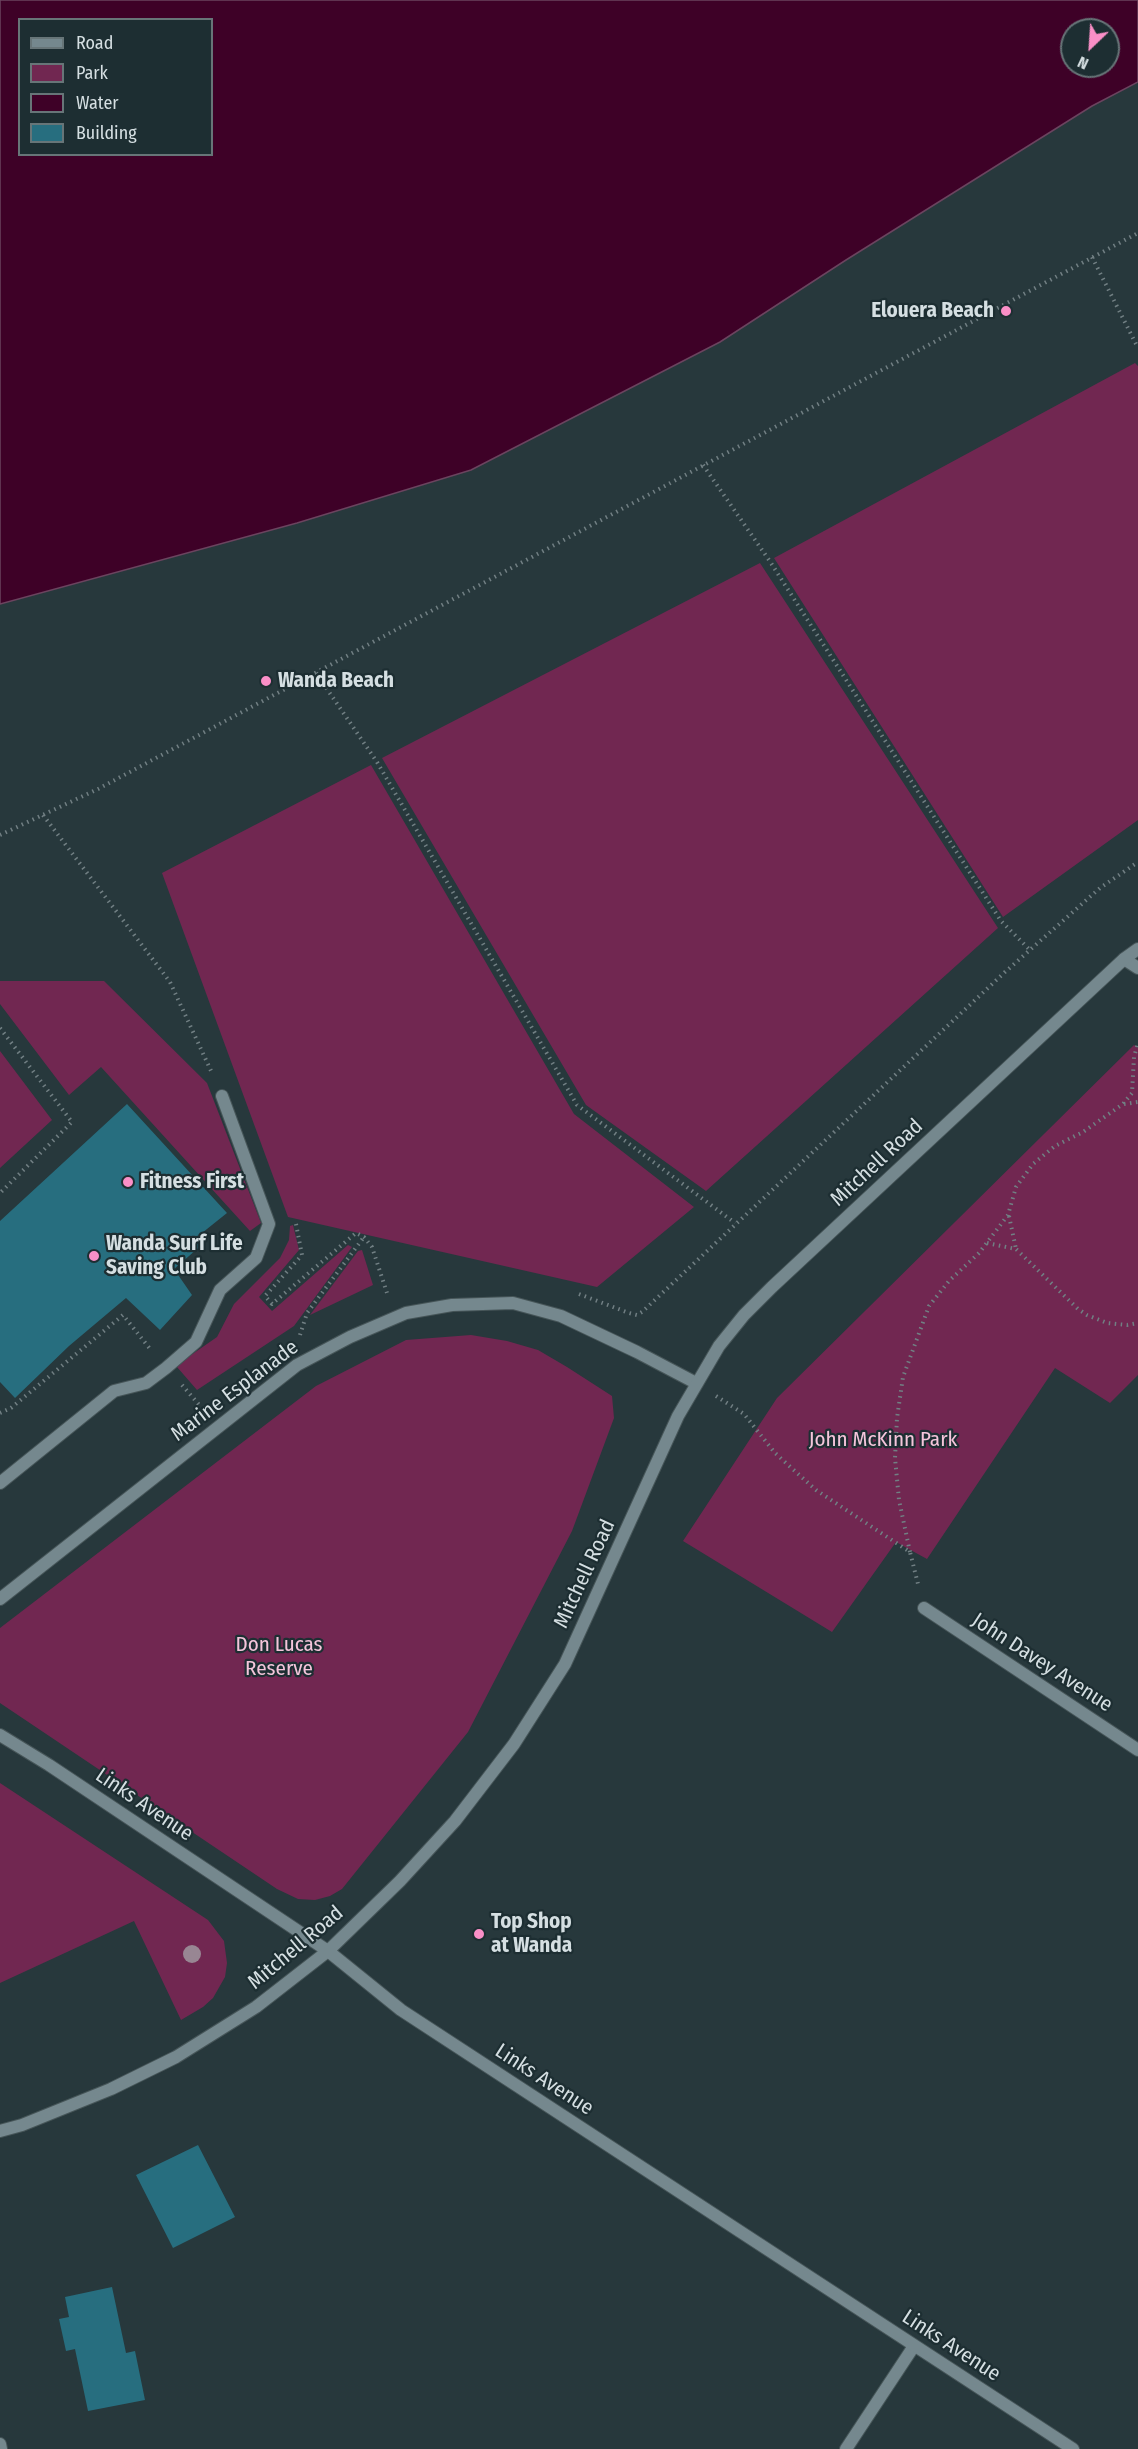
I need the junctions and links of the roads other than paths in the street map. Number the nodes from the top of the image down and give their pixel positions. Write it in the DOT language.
graph roads {
  1 [pos="1138,949"];
  2 [pos="1124,959"];
  3 [pos="1138,968"];
  4 [pos="222,1096"];
  5 [pos="696,1383"];
  6 [pos="0,1483"];
  7 [pos="0,1599"];
  8 [pos="924,1608"];
  9 [pos="0,1735"];
  10 [pos="1138,1750"];
  11 [pos="328,1951"];
  12 [pos="0,2131"];
  13 [pos="914,2346"];
  14 [pos="0,2444"];
  15 [pos="1,2449"];
  16 [pos="846,2449"];
  17 [pos="1073,2449"];
  1 -- 2 [label="street, Mitchell Road"];
  2 -- 3 [label="street"];
  2 -- 5 [label="street, Mitchell Road"];
  4 -- 6 [label="street"];
  5 -- 7 [label="street, Marine Esplanade"];
  5 -- 11 [label="street, Mitchell Road"];
  8 -- 10 [label="street, John Davey Avenue"];
  9 -- 11 [label="street, Links Avenue"];
  11 -- 12 [label="street, Mitchell Road"];
  11 -- 13 [label="street, Links Avenue"];
  13 -- 16 [label="street"];
  13 -- 17 [label="street, Links Avenue"];
  14 -- 15 [label="street"];
}
